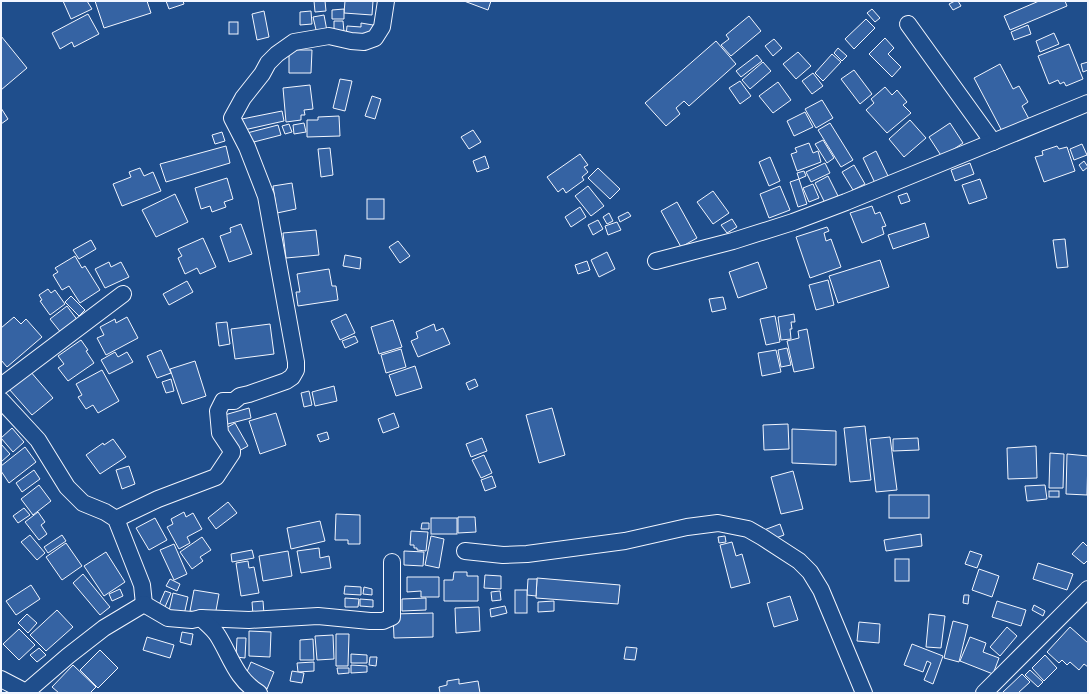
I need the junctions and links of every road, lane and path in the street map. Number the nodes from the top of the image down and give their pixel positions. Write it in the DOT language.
graph roads {
  1 [pos="386,1"];
  2 [pos="908,24"];
  3 [pos="1088,104"];
  4 [pos="994,142"];
  5 [pos="656,261"];
  6 [pos="123,294"];
  7 [pos="1,386"];
  8 [pos="1,400"];
  9 [pos="116,519"];
  10 [pos="464,551"];
  11 [pos="392,562"];
  12 [pos="1086,595"];
  13 [pos="144,604"];
  14 [pos="201,618"];
  15 [pos="1,679"];
  16 [pos="25,692"];
  17 [pos="259,693"];
  18 [pos="864,693"];
  19 [pos="984,693"];
  1 -- 9 [label="street"];
  2 -- 4 [label="street"];
  3 -- 4 [label="street"];
  4 -- 5 [label="street"];
  6 -- 7 [label="street"];
  8 -- 9 [label="street"];
  9 -- 13 [label="street"];
  10 -- 18 [label="street"];
  11 -- 14 [label="street"];
  12 -- 19 [label="street"];
  13 -- 14 [label="street"];
  13 -- 16 [label="street"];
  14 -- 17 [label="street"];
  15 -- 16 [label="street"];
}
